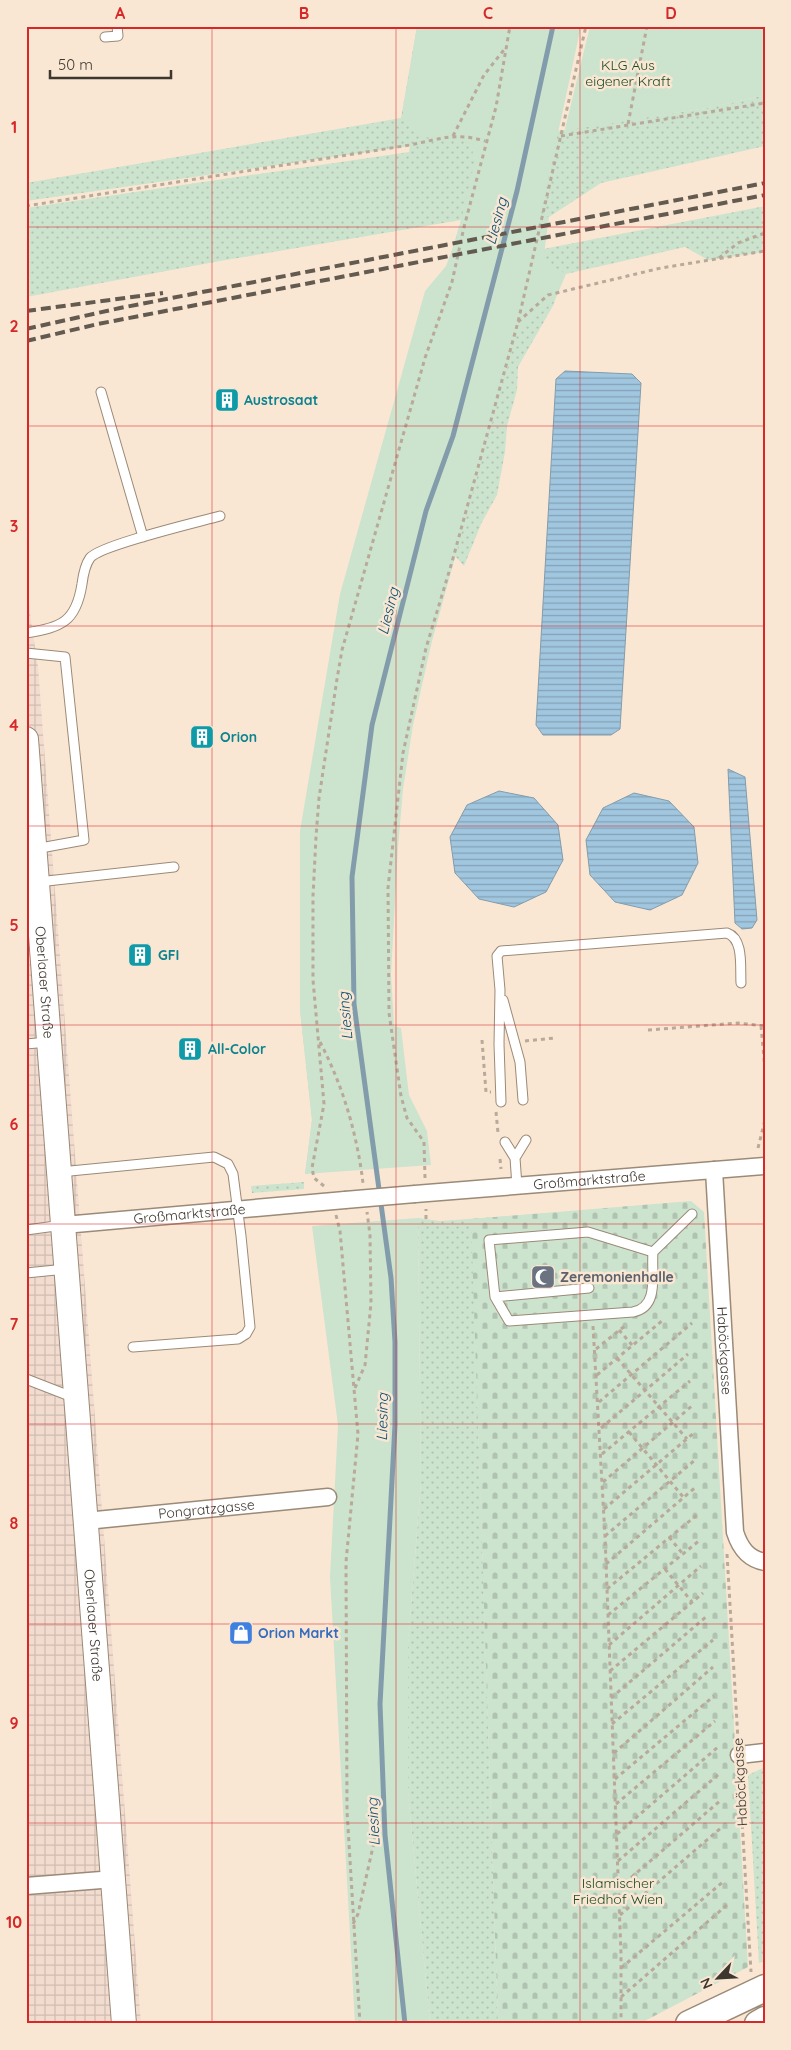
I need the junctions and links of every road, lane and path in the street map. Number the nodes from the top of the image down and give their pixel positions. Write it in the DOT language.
graph roads {
  1 [pos="117,26"];
  2 [pos="510,26"];
  3 [pos="586,26"];
  4 [pos="647,26"];
  5 [pos="105,37"];
  6 [pos="508,46"];
  7 [pos="765,103"];
  8 [pos="628,124"];
  9 [pos="453,136"];
  10 [pos="561,136"];
  11 [pos="485,141"];
  12 [pos="26,206"];
  13 [pos="765,233"];
  14 [pos="765,251"];
  15 [pos="719,258"];
  16 [pos="518,322"];
  17 [pos="101,392"];
  18 [pos="220,516"];
  19 [pos="143,537"];
  20 [pos="26,633"];
  21 [pos="26,653"];
  22 [pos="26,739"];
  23 [pos="35,849"];
  24 [pos="174,867"];
  25 [pos="37,882"];
  26 [pos="741,983"];
  27 [pos="500,990"];
  28 [pos="763,1026"];
  29 [pos="648,1030"];
  30 [pos="50,1042"];
  31 [pos="26,1044"];
  32 [pos="765,1069"];
  33 [pos="523,1100"];
  34 [pos="501,1102"];
  35 [pos="765,1120"];
  36 [pos="526,1140"];
  37 [pos="505,1142"];
  38 [pos="758,1148"];
  39 [pos="516,1158"];
  40 [pos="765,1166"];
  41 [pos="714,1170"];
  42 [pos="60,1172"];
  43 [pos="312,1173"];
  44 [pos="517,1186"];
  45 [pos="420,1194"];
  46 [pos="238,1210"];
  47 [pos="692,1214"];
  48 [pos="64,1225"];
  49 [pos="26,1230"];
  50 [pos="340,1231"];
  51 [pos="652,1252"];
  52 [pos="67,1269"];
  53 [pos="26,1273"];
  54 [pos="589,1288"];
  55 [pos="495,1297"];
  56 [pos="592,1316"];
  57 [pos="663,1320"];
  58 [pos="631,1321"];
  59 [pos="692,1323"];
  60 [pos="619,1330"];
  61 [pos="632,1346"];
  62 [pos="133,1347"];
  63 [pos="596,1349"];
  64 [pos="688,1354"];
  65 [pos="617,1358"];
  66 [pos="597,1375"];
  67 [pos="631,1375"];
  68 [pos="26,1379"];
  69 [pos="690,1381"];
  70 [pos="645,1391"];
  71 [pos="77,1399"];
  72 [pos="599,1402"];
  73 [pos="693,1405"];
  74 [pos="659,1407"];
  75 [pos="672,1423"];
  76 [pos="600,1429"];
  77 [pos="628,1432"];
  78 [pos="695,1432"];
  79 [pos="686,1439"];
  80 [pos="642,1449"];
  81 [pos="601,1455"];
  82 [pos="696,1460"];
  83 [pos="656,1465"];
  84 [pos="670,1482"];
  85 [pos="602,1483"];
  86 [pos="697,1486"];
  87 [pos="328,1497"];
  88 [pos="684,1498"];
  89 [pos="604,1509"];
  90 [pos="698,1514"];
  91 [pos="86,1521"];
  92 [pos="605,1536"];
  93 [pos="669,1538"];
  94 [pos="700,1540"];
  95 [pos="727,1551"];
  96 [pos="683,1554"];
  97 [pos="765,1562"];
  98 [pos="606,1564"];
  99 [pos="701,1566"];
  100 [pos="665,1569"];
  101 [pos="679,1585"];
  102 [pos="607,1589"];
  103 [pos="703,1593"];
  104 [pos="692,1602"];
  105 [pos="608,1616"];
  106 [pos="707,1616"];
  107 [pos="713,1640"];
  108 [pos="609,1645"];
  109 [pos="713,1667"];
  110 [pos="610,1672"];
  111 [pos="714,1696"];
  112 [pos="611,1698"];
  113 [pos="715,1721"];
  114 [pos="612,1725"];
  115 [pos="718,1747"];
  116 [pos="765,1752"];
  117 [pos="613,1753"];
  118 [pos="739,1755"];
  119 [pos="718,1774"];
  120 [pos="614,1780"];
  121 [pos="721,1800"];
  122 [pos="615,1805"];
  123 [pos="722,1827"];
  124 [pos="376,1833"];
  125 [pos="616,1835"];
  126 [pos="617,1861"];
  127 [pos="114,1879"];
  128 [pos="724,1881"];
  129 [pos="26,1886"];
  130 [pos="618,1889"];
  131 [pos="727,1905"];
  132 [pos="619,1915"];
  133 [pos="353,1924"];
  134 [pos="621,1969"];
  135 [pos="757,1992"];
  136 [pos="621,1997"];
  137 [pos="765,2020"];
  138 [pos="124,2024"];
  139 [pos="360,2024"];
  140 [pos="621,2024"];
  141 [pos="689,2024"];
  142 [pos="746,2024"];
  143 [pos="758,2024"];
  1 -- 5 [label="lane"];
  2 -- 6 [label="path"];
  3 -- 10 [label="path"];
  4 -- 8 [label="path"];
  6 -- 9 [label="path"];
  6 -- 11 [label="path"];
  7 -- 8 [label="path"];
  8 -- 10 [label="path"];
  9 -- 11 [label="path"];
  9 -- 12 [label="path"];
  10 -- 16 [label="path"];
  11 -- 43 [label="path"];
  13 -- 15 [label="path"];
  14 -- 15 [label="path"];
  15 -- 16 [label="path"];
  16 -- 45 [label="path"];
  17 -- 19 [label="lane"];
  18 -- 19 [label="lane"];
  19 -- 20 [label="lane"];
  21 -- 23 [label="lane"];
  22 -- 23 [label="main road, Oberlaaer Straße"];
  23 -- 25 [label="main road, Oberlaaer Straße"];
  24 -- 25 [label="lane"];
  25 -- 30 [label="main road, Oberlaaer Straße"];
  26 -- 27 [label="lane"];
  27 -- 33 [label="lane"];
  27 -- 34 [label="lane"];
  28 -- 29 [label="path"];
  28 -- 32 [label="path"];
  30 -- 31 [label="lane"];
  30 -- 42 [label="main road, Oberlaaer Straße"];
  35 -- 38 [label="path"];
  36 -- 39 [label="lane"];
  37 -- 39 [label="lane"];
  39 -- 44 [label="lane"];
  40 -- 41 [label="street, Großmarktstraße"];
  41 -- 44 [label="street, Großmarktstraße"];
  41 -- 97 [label="street, Haböckgasse"];
  42 -- 46 [label="lane"];
  42 -- 48 [label="main road, Oberlaaer Straße"];
  44 -- 45 [label="street, Großmarktstraße"];
  45 -- 46 [label="street, Großmarktstraße, bridge"];
  46 -- 48 [label="street, Großmarktstraße"];
  46 -- 62 [label="lane"];
  47 -- 51 [label="lane"];
  48 -- 49 [label="lane"];
  48 -- 52 [label="main road, Oberlaaer Straße"];
  50 -- 133 [label="path"];
  51 -- 55 [label="lane"];
  51 -- 56 [label="lane"];
  52 -- 53 [label="lane"];
  52 -- 71 [label="main road, Oberlaaer Straße"];
  54 -- 55 [label="lane"];
  55 -- 56 [label="lane"];
  56 -- 63 [label="path"];
  57 -- 61 [label="path"];
  58 -- 60 [label="path"];
  59 -- 67 [label="path"];
  60 -- 61 [label="path"];
  60 -- 63 [label="path"];
  61 -- 65 [label="path"];
  63 -- 66 [label="path"];
  64 -- 70 [label="path"];
  65 -- 66 [label="path"];
  65 -- 67 [label="path"];
  66 -- 72 [label="path"];
  67 -- 70 [label="path"];
  67 -- 72 [label="path"];
  68 -- 71 [label="lane"];
  69 -- 74 [label="path"];
  70 -- 74 [label="path"];
  70 -- 76 [label="path"];
  71 -- 91 [label="main road, Oberlaaer Straße"];
  72 -- 76 [label="path"];
  73 -- 75 [label="path"];
  74 -- 75 [label="path"];
  74 -- 77 [label="path"];
  75 -- 79 [label="path"];
  75 -- 80 [label="path"];
  76 -- 81 [label="path"];
  77 -- 80 [label="path"];
  77 -- 81 [label="path"];
  78 -- 79 [label="path"];
  79 -- 83 [label="path"];
  80 -- 83 [label="path"];
  80 -- 85 [label="path"];
  81 -- 85 [label="path"];
  82 -- 84 [label="path"];
  83 -- 84 [label="path"];
  83 -- 89 [label="path"];
  84 -- 88 [label="path"];
  84 -- 92 [label="path"];
  85 -- 89 [label="path"];
  86 -- 88 [label="path"];
  87 -- 91 [label="street, Pongratzgasse"];
  88 -- 98 [label="path"];
  89 -- 92 [label="path"];
  90 -- 93 [label="path"];
  91 -- 127 [label="main road, Oberlaaer Straße"];
  92 -- 98 [label="path"];
  93 -- 96 [label="path"];
  93 -- 102 [label="path"];
  94 -- 96 [label="path"];
  95 -- 118 [label="path, Haböckgasse"];
  96 -- 100 [label="path"];
  98 -- 102 [label="path"];
  99 -- 101 [label="path"];
  100 -- 101 [label="path"];
  100 -- 105 [label="path"];
  101 -- 104 [label="path"];
  101 -- 108 [label="path"];
  102 -- 105 [label="path"];
  103 -- 104 [label="path"];
  104 -- 110 [label="path"];
  105 -- 108 [label="path"];
  106 -- 112 [label="path"];
  107 -- 114 [label="path"];
  108 -- 110 [label="path"];
  109 -- 117 [label="path"];
  110 -- 112 [label="path"];
  111 -- 120 [label="path"];
  112 -- 114 [label="path"];
  113 -- 122 [label="path"];
  114 -- 117 [label="path"];
  115 -- 125 [label="path"];
  116 -- 118 [label="street"];
  117 -- 120 [label="path"];
  118 -- 135 [label="path, Haböckgasse"];
  119 -- 126 [label="path"];
  120 -- 122 [label="path"];
  121 -- 130 [label="path"];
  122 -- 125 [label="path"];
  123 -- 132 [label="path"];
  124 -- 133 [label="path"];
  125 -- 126 [label="path"];
  126 -- 130 [label="path"];
  127 -- 129 [label="street"];
  127 -- 138 [label="main road, Oberlaaer Straße"];
  128 -- 134 [label="path"];
  130 -- 132 [label="path"];
  131 -- 136 [label="path"];
  132 -- 134 [label="path"];
  133 -- 139 [label="path"];
  134 -- 136 [label="path"];
  135 -- 141 [label="main road"];
  135 -- 142 [label="main road"];
  136 -- 140 [label="path"];
  137 -- 143 [label="main road"];
}
